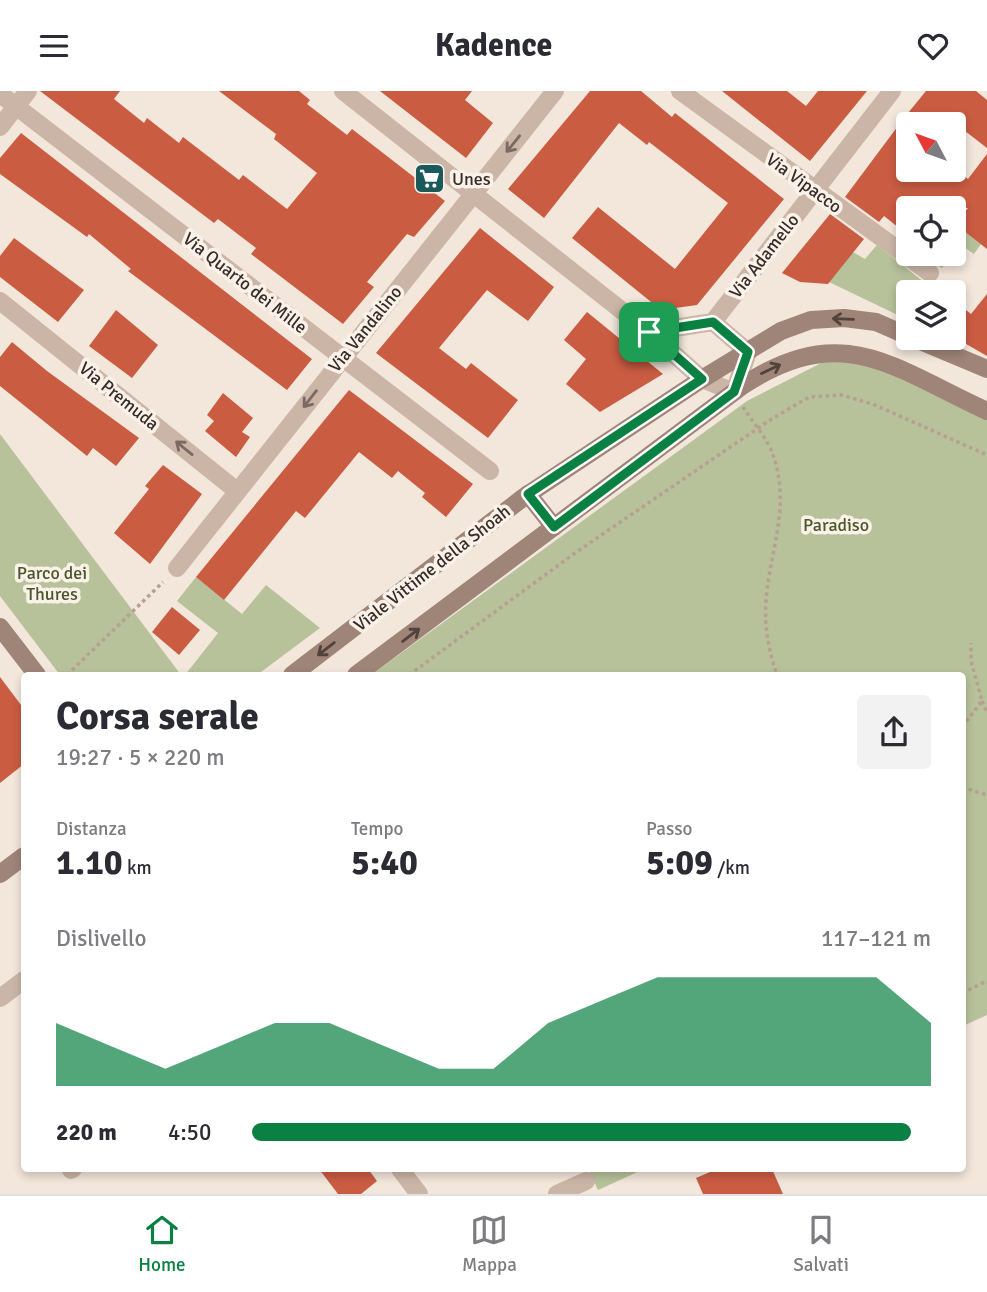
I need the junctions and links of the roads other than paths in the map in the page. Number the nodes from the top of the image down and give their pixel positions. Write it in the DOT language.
graph roads {
  1 [pos="28,91"];
  2 [pos="343,91"];
  3 [pos="555,91"];
  4 [pos="680,91"];
  5 [pos="892,91"];
  6 [pos="0,94"];
  7 [pos="16,107"];
  8 [pos="0,127"];
  9 [pos="814,191"];
  10 [pos="474,193"];
  11 [pos="930,273"];
  12 [pos="0,301"];
  13 [pos="713,322"];
  14 [pos="896,331"];
  15 [pos="649,332"];
  16 [pos="942,350"];
  17 [pos="748,352"];
  18 [pos="342,358"];
  19 [pos="987,369"];
  20 [pos="702,379"];
  21 [pos="734,392"];
  22 [pos="987,411"];
  23 [pos="490,471"];
  24 [pos="237,491"];
  25 [pos="528,494"];
  26 [pos="554,527"];
  27 [pos="177,568"];
  28 [pos="0,627"];
  29 [pos="35,672"];
  30 [pos="296,672"];
  31 [pos="360,672"];
  32 [pos="21,858"];
  33 [pos="0,874"];
  34 [pos="21,982"];
  35 [pos="0,998"];
  36 [pos="402,1172"];
  37 [pos="586,1181"];
  38 [pos="419,1194"];
  39 [pos="556,1194"];
  1 -- 7 [label="street"];
  2 -- 10 [label="street"];
  3 -- 10 [label="street, Via Vandalino, one-way"];
  4 -- 9 [label="street, Via Vipacco"];
  5 -- 9 [label="street, Via Adamello"];
  6 -- 7 [label="street, Via Quarto dei Mille"];
  7 -- 8 [label="street"];
  7 -- 18 [label="street, Via Quarto dei Mille"];
  9 -- 11 [label="street, Via Vipacco"];
  9 -- 13 [label="street, Via Adamello"];
  10 -- 15 [label="street"];
  10 -- 18 [label="street, Via Vandalino"];
  24 -- 12 [label="street, Via Premuda, one-way"];
  13 -- 15 [label="street"];
  13 -- 17 [label="street"];
  14 -- 17 [label="street, Viale Vittime della Shoah, one-way"];
  15 -- 20 [label="street"];
  16 -- 19 [label="street, Viale Vittime della Shoah"];
  17 -- 20 [label="street, Viale Vittime della Shoah"];
  17 -- 21 [label="street"];
  18 -- 23 [label="street, Via Quarto dei Mille"];
  18 -- 24 [label="street, Via Vandalino, one-way"];
  20 -- 21 [label="street"];
  20 -- 25 [label="street, Viale Vittime della Shoah"];
  21 -- 22 [label="street, one-way"];
  21 -- 26 [label="street"];
  24 -- 27 [label="street, Via Vandalino"];
  25 -- 26 [label="street"];
  25 -- 30 [label="street, Viale Vittime della Shoah, one-way"];
  31 -- 26 [label="street, one-way"];
  28 -- 29 [label="street"];
  32 -- 33 [label="street"];
  34 -- 35 [label="street"];
  36 -- 38 [label="street"];
  37 -- 39 [label="street"];
}
